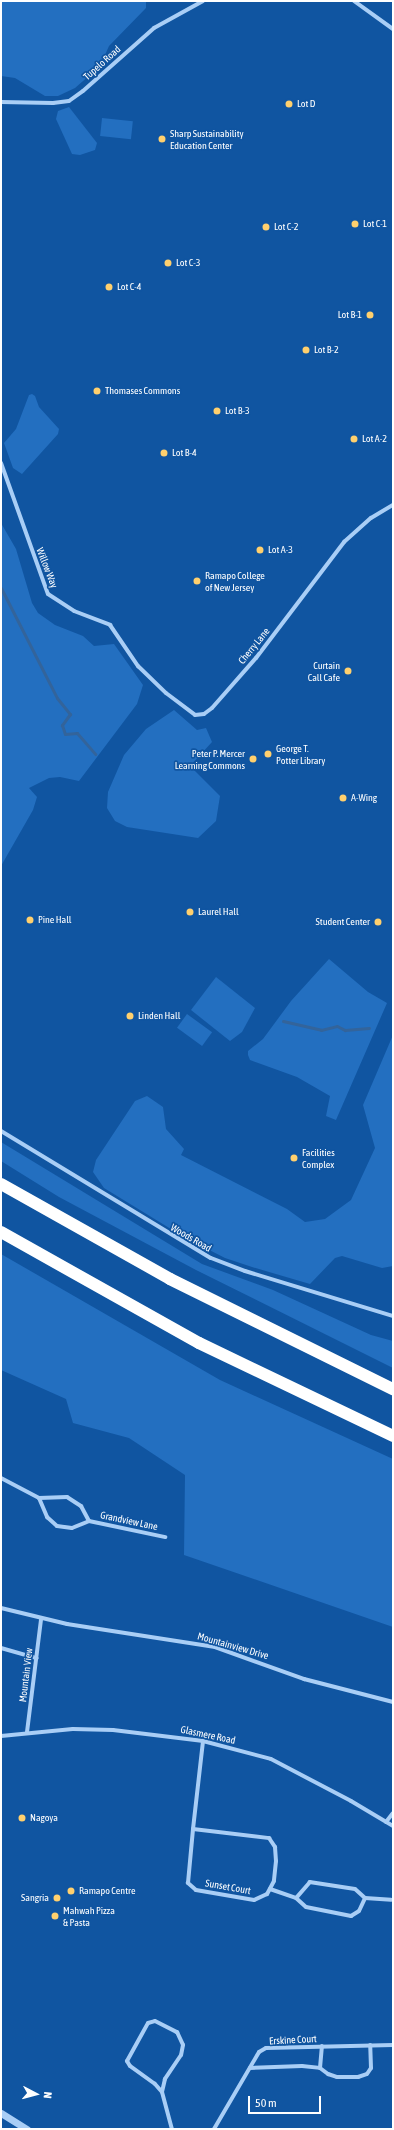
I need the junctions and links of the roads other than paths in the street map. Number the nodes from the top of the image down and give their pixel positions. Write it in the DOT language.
graph roads {
  1 [pos="203,1"];
  2 [pos="354,1"];
  3 [pos="361,3"];
  4 [pos="393,29"];
  5 [pos="1,102"];
  6 [pos="1,463"];
  7 [pos="393,505"];
  8 [pos="121,642"];
  9 [pos="1,1131"];
  10 [pos="1,1184"];
  11 [pos="1,1232"];
  12 [pos="393,1316"];
  13 [pos="393,1389"];
  14 [pos="393,1436"];
  15 [pos="1,1478"];
  16 [pos="39,1498"];
  17 [pos="89,1521"];
  18 [pos="165,1537"];
  19 [pos="1,1608"];
  20 [pos="41,1619"];
  21 [pos="1,1648"];
  22 [pos="36,1658"];
  23 [pos="393,1702"];
  24 [pos="27,1732"];
  25 [pos="1,1736"];
  26 [pos="203,1741"];
  27 [pos="393,1813"];
  28 [pos="386,1822"];
  29 [pos="393,1826"];
  30 [pos="193,1829"];
  31 [pos="270,1889"];
  32 [pos="296,1898"];
  33 [pos="365,1898"];
  34 [pos="391,1900"];
  35 [pos="393,2045"];
  36 [pos="322,2046"];
  37 [pos="370,2046"];
  38 [pos="250,2068"];
  39 [pos="320,2068"];
  40 [pos="162,2092"];
  41 [pos="1,2113"];
  42 [pos="27,2129"];
  43 [pos="172,2129"];
  44 [pos="214,2129"];
  1 -- 5 [label="street, Tupelo Road"];
  2 -- 3 [label="street"];
  3 -- 4 [label="street"];
  6 -- 8 [label="street, Willow Way"];
  7 -- 8 [label="street, Cherry Lane"];
  9 -- 12 [label="street, Woods Road"];
  10 -- 13 [label="highway"];
  11 -- 14 [label="highway"];
  15 -- 16 [label="street"];
  16 -- 17 [label="street, Grandview Lane"];
  16 -- 17 [label="street, Grandview Lane"];
  17 -- 18 [label="street, Grandview Lane"];
  19 -- 20 [label="street, Mountainview Drive"];
  20 -- 22 [label="street, Mountain View"];
  20 -- 23 [label="street, Mountainview Drive"];
  21 -- 22 [label="street"];
  22 -- 24 [label="street, Mountain View"];
  24 -- 25 [label="street, Glasmere Road"];
  24 -- 26 [label="street, Glasmere Road"];
  26 -- 28 [label="street, Glasmere Road"];
  26 -- 30 [label="street, Sunset Court"];
  27 -- 28 [label="street"];
  28 -- 29 [label="street, Glasmere Road"];
  30 -- 31 [label="street"];
  30 -- 31 [label="street, Sunset Court"];
  31 -- 32 [label="street"];
  32 -- 33 [label="street"];
  32 -- 33 [label="street"];
  33 -- 34 [label="street"];
  35 -- 37 [label="street, Erskine Court"];
  36 -- 37 [label="street, Erskine Court"];
  36 -- 38 [label="street, Erskine Court"];
  36 -- 39 [label="street"];
  37 -- 39 [label="street"];
  38 -- 39 [label="street"];
  38 -- 44 [label="street, Erskine Court"];
  40 -- 40 [label="street"];
  40 -- 43 [label="street"];
  41 -- 42 [label="street"];
}
